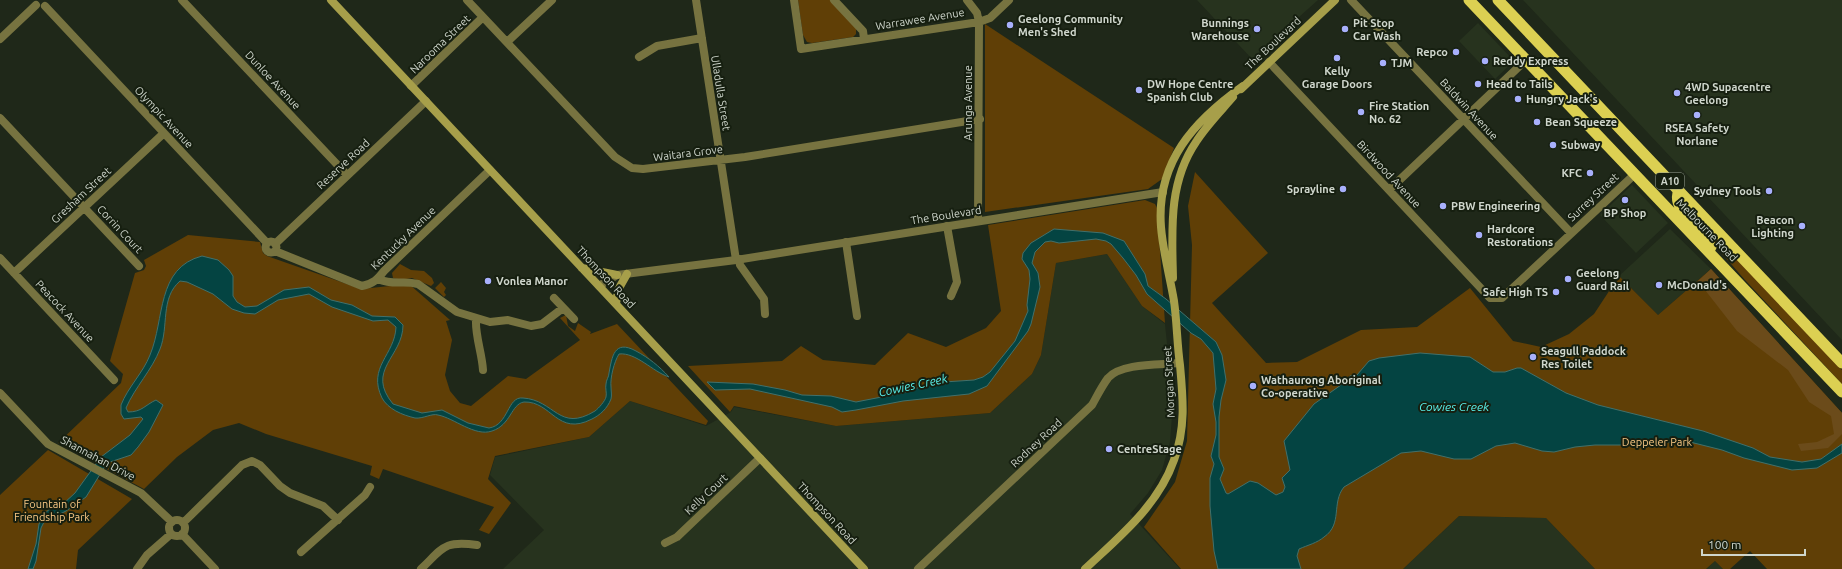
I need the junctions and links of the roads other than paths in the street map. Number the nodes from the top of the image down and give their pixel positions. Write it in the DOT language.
graph roads {
  1 [pos="182,0"];
  2 [pos="331,0"];
  3 [pos="467,0"];
  4 [pos="552,0"];
  5 [pos="696,0"];
  6 [pos="794,0"];
  7 [pos="834,0"];
  8 [pos="967,0"];
  9 [pos="1009,0"];
  10 [pos="1334,0"];
  11 [pos="1351,0"];
  12 [pos="1469,0"];
  13 [pos="1498,0"];
  14 [pos="35,3"];
  15 [pos="46,3"];
  16 [pos="483,17"];
  17 [pos="979,22"];
  18 [pos="702,38"];
  19 [pos="0,39"];
  20 [pos="864,39"];
  21 [pos="507,42"];
  22 [pos="639,57"];
  23 [pos="1526,60"];
  24 [pos="1269,62"];
  25 [pos="411,86"];
  26 [pos="1243,86"];
  27 [pos="426,101"];
  28 [pos="0,118"];
  29 [pos="1463,119"];
  30 [pos="980,120"];
  31 [pos="164,133"];
  32 [pos="720,160"];
  33 [pos="490,170"];
  34 [pos="1635,174"];
  35 [pos="347,175"];
  36 [pos="1389,190"];
  37 [pos="1679,190"];
  38 [pos="1162,192"];
  39 [pos="1175,192"];
  40 [pos="84,207"];
  41 [pos="978,222"];
  42 [pos="947,226"];
  43 [pos="1571,233"];
  44 [pos="846,242"];
  45 [pos="272,246"];
  46 [pos="0,258"];
  47 [pos="1716,258"];
  48 [pos="738,259"];
  49 [pos="139,266"];
  50 [pos="582,268"];
  51 [pos="14,273"];
  52 [pos="627,274"];
  53 [pos="618,275"];
  54 [pos="378,279"];
  55 [pos="599,286"];
  56 [pos="951,296"];
  57 [pos="554,298"];
  58 [pos="1496,299"];
  59 [pos="1174,303"];
  60 [pos="616,304"];
  61 [pos="563,308"];
  62 [pos="766,314"];
  63 [pos="857,316"];
  64 [pos="476,319"];
  65 [pos="574,319"];
  66 [pos="1179,363"];
  67 [pos="1842,363"];
  68 [pos="483,370"];
  69 [pos="114,380"];
  70 [pos="1842,392"];
  71 [pos="0,393"];
  72 [pos="760,458"];
  73 [pos="370,487"];
  74 [pos="338,520"];
  75 [pos="172,522"];
  76 [pos="183,523"];
  77 [pos="171,534"];
  78 [pos="182,534"];
  79 [pos="664,543"];
  80 [pos="477,545"];
  81 [pos="301,552"];
  82 [pos="137,569"];
  83 [pos="215,569"];
  84 [pos="421,569"];
  85 [pos="864,569"];
  86 [pos="918,569"];
  87 [pos="1085,569"];
  1 -- 35 [label="street, Dunloe Avenue"];
  2 -- 25 [label="main road, Thompson Road"];
  3 -- 16 [label="street, Waitara Grove"];
  4 -- 21 [label="street"];
  5 -- 18 [label="street, Ulladulla Street"];
  6 -- 20 [label="street, Warrawee Avenue"];
  7 -- 20 [label="street, Warrawee Avenue"];
  8 -- 17 [label="street"];
  9 -- 17 [label="street"];
  10 -- 24 [label="main road, The Boulevard"];
  11 -- 29 [label="street, Baldwin Avenue"];
  12 -- 23 [label="highway, Melbourne Road / A10"];
  13 -- 37 [label="highway, Melbourne Road / A10"];
  14 -- 15 [label="street"];
  14 -- 19 [label="street"];
  15 -- 31 [label="street, Olympic Avenue"];
  16 -- 21 [label="street, Waitara Grove"];
  16 -- 25 [label="street, Narooma Street"];
  17 -- 20 [label="street, Warrawee Avenue"];
  17 -- 30 [label="street, Arunga Avenue"];
  18 -- 22 [label="street"];
  18 -- 32 [label="street, Ulladulla Street"];
  21 -- 32 [label="street, Waitara Grove"];
  23 -- 29 [label="street"];
  23 -- 34 [label="highway, Melbourne Road / A10"];
  24 -- 26 [label="main road, The Boulevard"];
  24 -- 36 [label="street, Birdwood Avenue"];
  25 -- 27 [label="main road, Thompson Road"];
  26 -- 38 [label="main road, The Boulevard"];
  26 -- 39 [label="main road, The Boulevard"];
  27 -- 33 [label="main road, Thompson Road"];
  27 -- 35 [label="street, Reserve Road"];
  28 -- 40 [label="street, Corrin Court"];
  29 -- 36 [label="street"];
  29 -- 43 [label="street, Baldwin Avenue"];
  30 -- 32 [label="street, Waitara Grove"];
  30 -- 41 [label="street, Arunga Avenue"];
  31 -- 40 [label="street, Gresham Street"];
  31 -- 45 [label="street, Olympic Avenue"];
  32 -- 48 [label="street, Ulladulla Street"];
  33 -- 50 [label="main road, Thompson Road"];
  33 -- 54 [label="street, Kentucky Avenue"];
  34 -- 43 [label="street, Surrey Street"];
  34 -- 47 [label="highway, Melbourne Road / A10"];
  35 -- 45 [label="street, Reserve Road"];
  36 -- 58 [label="street, Birdwood Avenue"];
  37 -- 47 [label="highway"];
  37 -- 67 [label="highway, Melbourne Road / A10"];
  38 -- 39 [label="main road"];
  38 -- 41 [label="street, The Boulevard"];
  38 -- 59 [label="main road, Morgan Street"];
  39 -- 59 [label="main road, Morgan Street"];
  40 -- 49 [label="street, Corrin Court"];
  40 -- 51 [label="street, Gresham Street"];
  41 -- 42 [label="street, The Boulevard"];
  42 -- 44 [label="street, The Boulevard"];
  42 -- 56 [label="street"];
  43 -- 58 [label="street, Surrey Street"];
  44 -- 48 [label="street, The Boulevard"];
  44 -- 63 [label="street"];
  45 -- 54 [label="street, Kentucky Avenue"];
  46 -- 51 [label="street, Peacock Avenue"];
  47 -- 70 [label="highway, Melbourne Road / A10"];
  48 -- 52 [label="street, The Boulevard"];
  48 -- 62 [label="street, Ulladulla Street"];
  50 -- 53 [label="main road"];
  50 -- 55 [label="main road, Thompson Road"];
  51 -- 69 [label="street, Peacock Avenue"];
  52 -- 53 [label="street, The Boulevard"];
  52 -- 60 [label="main road"];
  53 -- 55 [label="street, The Boulevard"];
  54 -- 64 [label="street"];
  55 -- 60 [label="main road, Thompson Road"];
  57 -- 61 [label="street"];
  59 -- 66 [label="main road, Morgan Street"];
  60 -- 72 [label="main road, Thompson Road"];
  61 -- 64 [label="street"];
  61 -- 65 [label="street"];
  64 -- 68 [label="street"];
  66 -- 86 [label="street, Rodney Road"];
  66 -- 87 [label="main road, Morgan Street"];
  71 -- 75 [label="street, Shannahan Drive"];
  72 -- 79 [label="street, Kelly Court"];
  72 -- 85 [label="main road, Thompson Road"];
  73 -- 74 [label="street"];
  74 -- 76 [label="street"];
  74 -- 81 [label="street"];
  75 -- 76 [label="street"];
  75 -- 77 [label="street"];
  76 -- 78 [label="street"];
  77 -- 78 [label="street"];
  77 -- 82 [label="street"];
  78 -- 83 [label="street"];
  80 -- 84 [label="street"];
}
